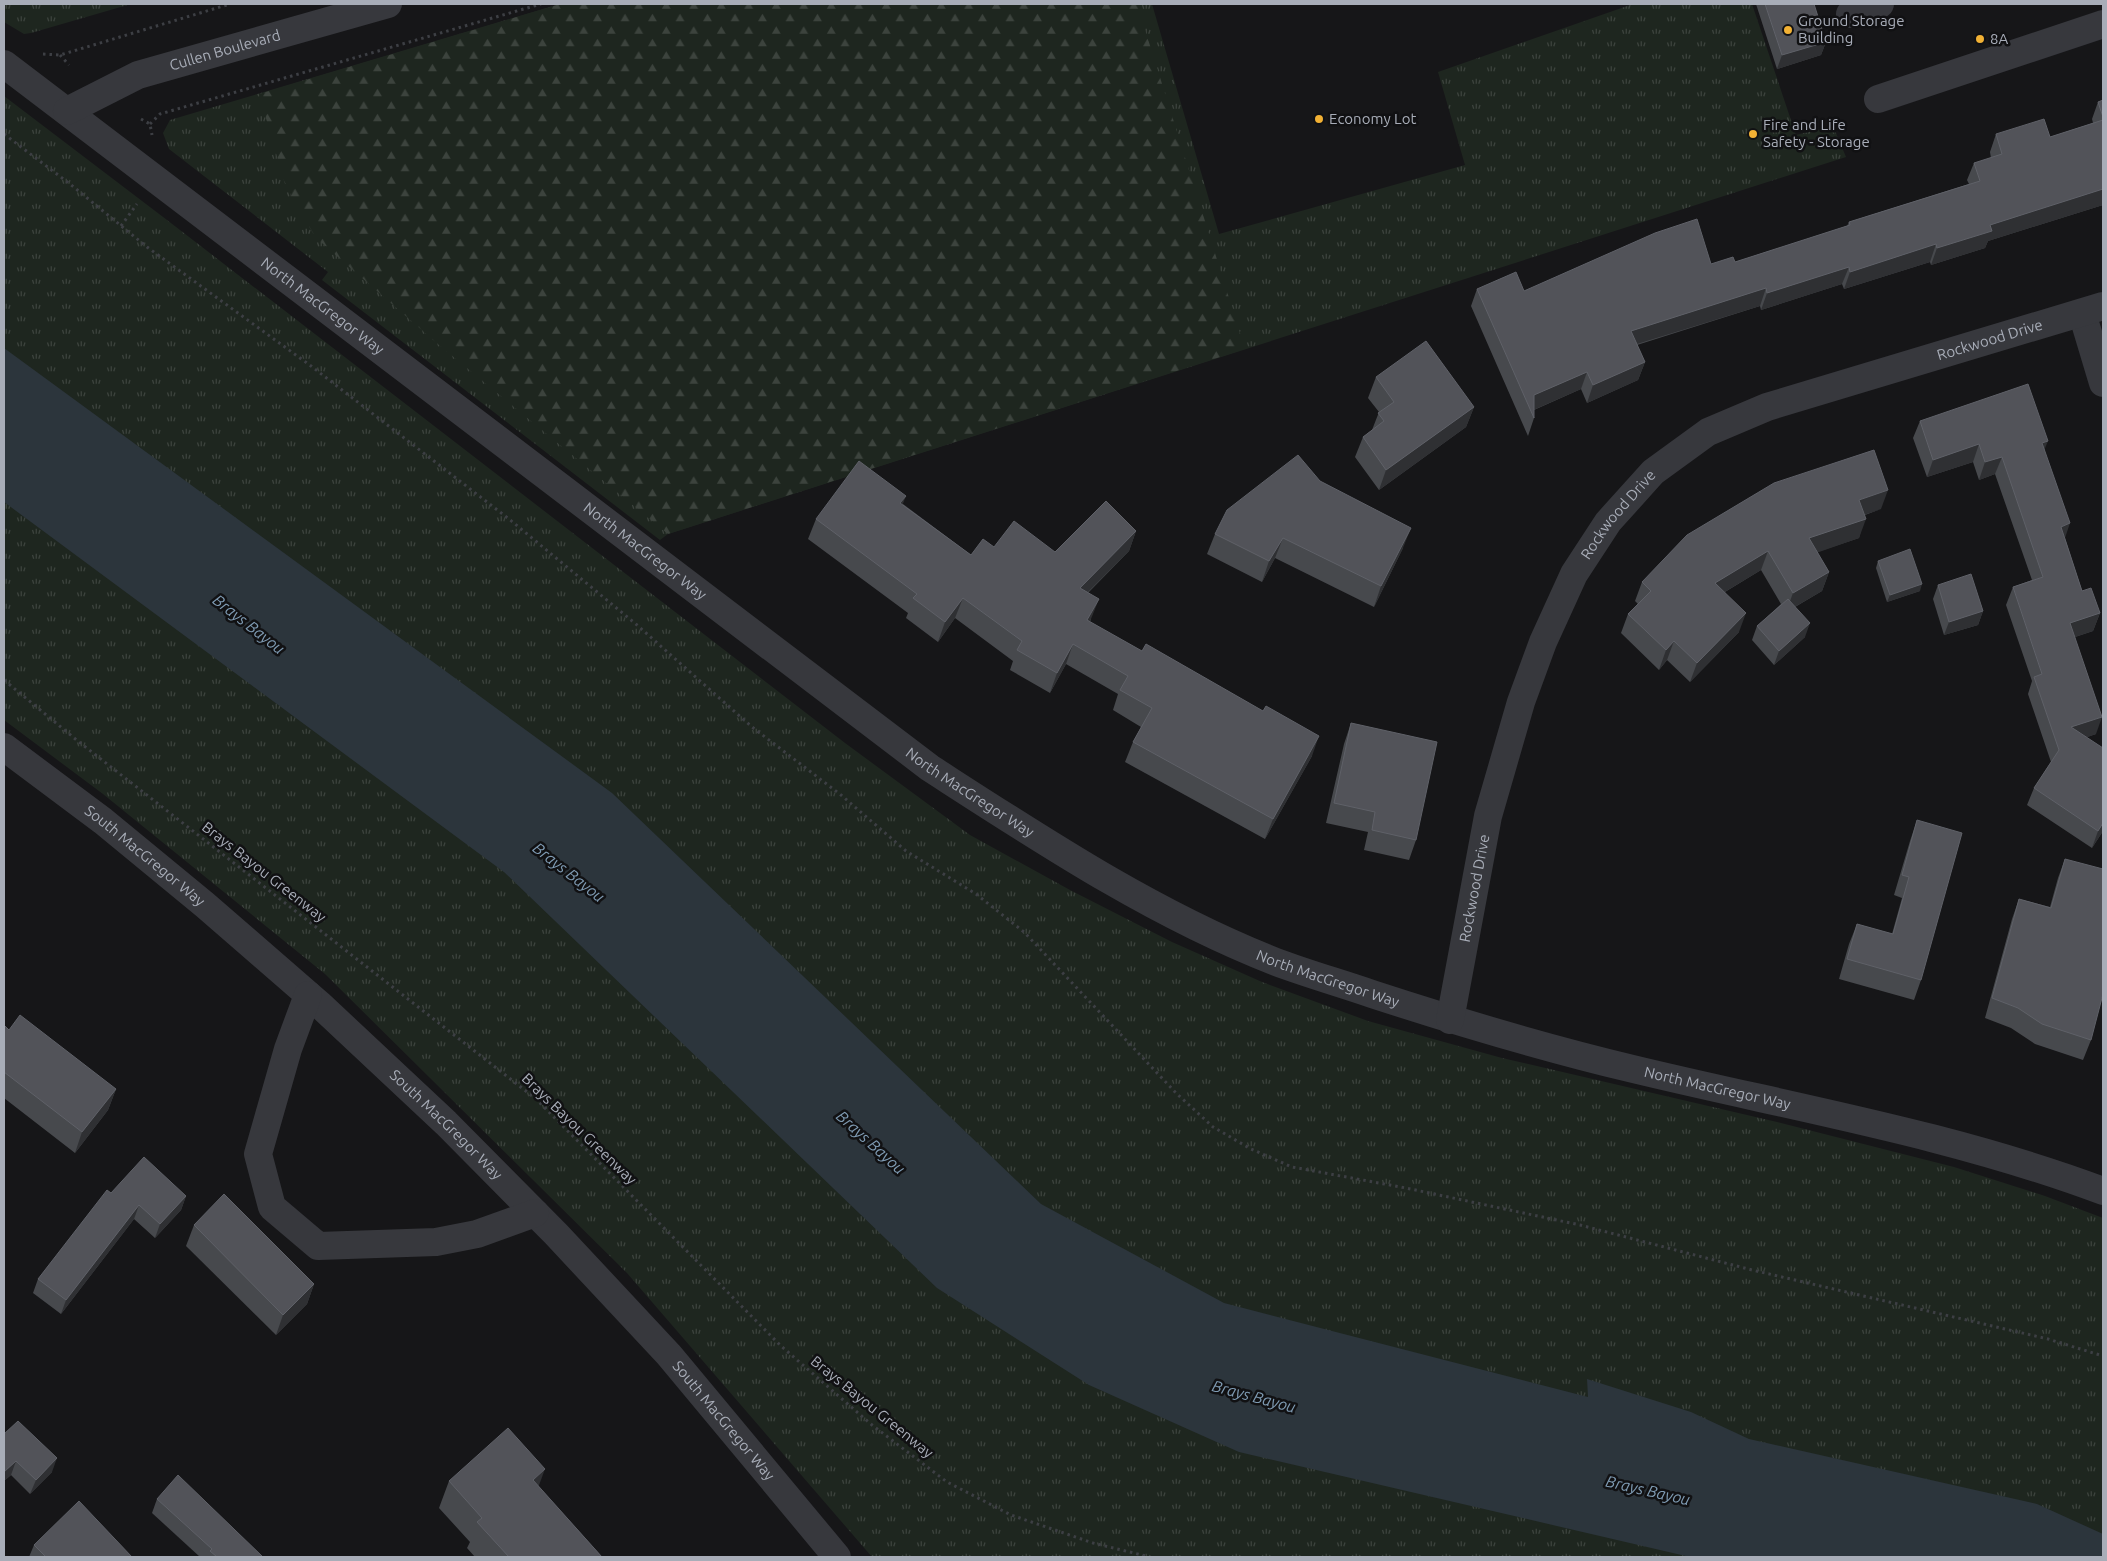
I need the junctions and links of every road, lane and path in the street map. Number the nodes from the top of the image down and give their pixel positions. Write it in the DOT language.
graph roads {
  1 [pos="230,4"];
  2 [pos="388,4"];
  3 [pos="541,4"];
  4 [pos="1880,4"];
  5 [pos="1850,14"];
  6 [pos="2103,24"];
  7 [pos="4,64"];
  8 [pos="69,64"];
  9 [pos="1878,99"];
  10 [pos="67,111"];
  11 [pos="150,124"];
  12 [pos="138,203"];
  13 [pos="121,226"];
  14 [pos="2093,309"];
  15 [pos="2103,383"];
  16 [pos="4,680"];
  17 [pos="4,747"];
  18 [pos="308,995"];
  19 [pos="1450,1020"];
  20 [pos="2103,1191"];
  21 [pos="535,1213"];
  22 [pos="838,1557"];
  23 [pos="1150,1557"];
  1 -- 8 [label="path"];
  2 -- 10 [label="street, Cullen Boulevard"];
  3 -- 11 [label="path"];
  4 -- 5 [label="street"];
  6 -- 9 [label="street"];
  7 -- 10 [label="street, North MacGregor Way"];
  10 -- 19 [label="street, North MacGregor Way"];
  12 -- 13 [label="path"];
  14 -- 15 [label="street"];
  14 -- 19 [label="street, Rockwood Drive"];
  16 -- 23 [label="path, Brays Bayou Greenway"];
  17 -- 18 [label="street, South MacGregor Way"];
  18 -- 21 [label="street, South MacGregor Way"];
  18 -- 21 [label="street"];
  19 -- 20 [label="street, North MacGregor Way"];
  21 -- 22 [label="street, South MacGregor Way"];
}
